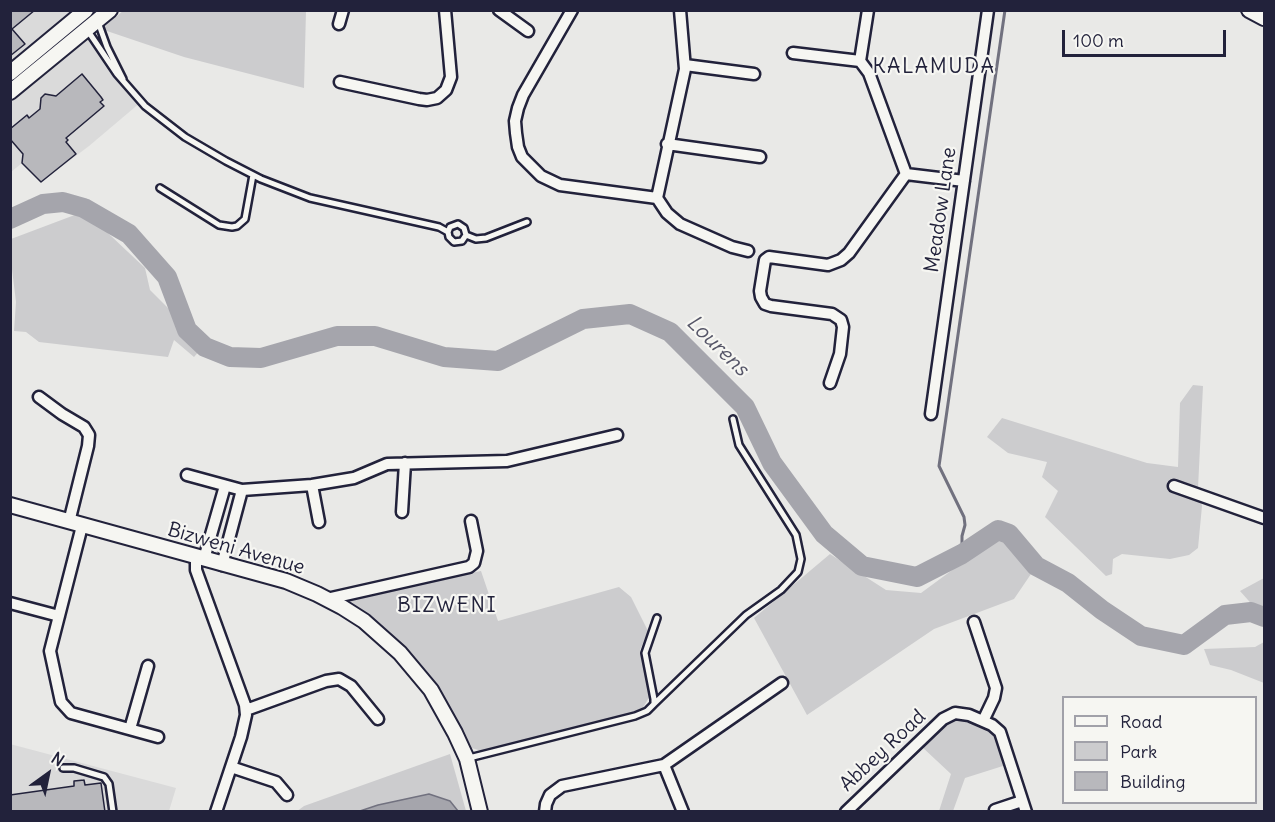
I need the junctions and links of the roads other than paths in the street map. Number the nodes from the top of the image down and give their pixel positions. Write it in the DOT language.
graph roads {
  1 [pos="110,10"];
  2 [pos="343,10"];
  3 [pos="445,10"];
  4 [pos="499,10"];
  5 [pos="572,10"];
  6 [pos="680,10"];
  7 [pos="868,10"];
  8 [pos="988,10"];
  9 [pos="1249,10"];
  10 [pos="85,16"];
  11 [pos="1264,18"];
  12 [pos="339,24"];
  13 [pos="528,31"];
  14 [pos="793,53"];
  15 [pos="860,61"];
  16 [pos="685,65"];
  17 [pos="10,73"];
  18 [pos="754,74"];
  19 [pos="124,81"];
  20 [pos="340,82"];
  21 [pos="10,92"];
  22 [pos="667,144"];
  23 [pos="760,157"];
  24 [pos="906,174"];
  25 [pos="253,175"];
  26 [pos="964,181"];
  27 [pos="160,188"];
  28 [pos="657,198"];
  29 [pos="527,222"];
  30 [pos="448,232"];
  31 [pos="466,235"];
  32 [pos="748,251"];
  33 [pos="830,383"];
  34 [pos="39,397"];
  35 [pos="931,414"];
  36 [pos="734,419"];
  37 [pos="618,435"];
  38 [pos="405,463"];
  39 [pos="187,475"];
  40 [pos="312,485"];
  41 [pos="225,486"];
  42 [pos="1174,486"];
  43 [pos="242,490"];
  44 [pos="10,505"];
  45 [pos="402,512"];
  46 [pos="1264,518"];
  47 [pos="471,521"];
  48 [pos="319,522"];
  49 [pos="75,524"];
  50 [pos="200,558"];
  51 [pos="222,565"];
  52 [pos="327,599"];
  53 [pos="10,603"];
  54 [pos="59,616"];
  55 [pos="657,618"];
  56 [pos="974,622"];
  57 [pos="148,666"];
  58 [pos="782,683"];
  59 [pos="654,704"];
  60 [pos="246,710"];
  61 [pos="378,719"];
  62 [pos="983,721"];
  63 [pos="130,729"];
  64 [pos="158,737"];
  65 [pos="467,759"];
  66 [pos="664,765"];
  67 [pos="231,767"];
  68 [pos="63,768"];
  69 [pos="288,795"];
  70 [pos="1024,806"];
  71 [pos="995,810"];
  72 [pos="113,812"];
  73 [pos="216,812"];
  74 [pos="480,812"];
  75 [pos="545,812"];
  76 [pos="683,812"];
  77 [pos="846,812"];
  1 -- 10 [label="street"];
  2 -- 12 [label="street"];
  3 -- 20 [label="street"];
  4 -- 13 [label="street"];
  5 -- 28 [label="street"];
  6 -- 16 [label="street"];
  7 -- 15 [label="street"];
  8 -- 26 [label="street, Meadow Lane"];
  9 -- 11 [label="street"];
  10 -- 17 [label="street"];
  10 -- 19 [label="lane"];
  10 -- 19 [label="lane"];
  10 -- 21 [label="street"];
  14 -- 15 [label="street"];
  15 -- 24 [label="street"];
  16 -- 18 [label="street"];
  16 -- 22 [label="street"];
  19 -- 25 [label="lane"];
  22 -- 23 [label="street"];
  22 -- 28 [label="street"];
  24 -- 26 [label="street"];
  24 -- 33 [label="street"];
  25 -- 27 [label="lane"];
  25 -- 30 [label="lane"];
  26 -- 35 [label="street, Meadow Lane"];
  28 -- 32 [label="street"];
  29 -- 31 [label="lane"];
  30 -- 31 [label="lane"];
  30 -- 31 [label="lane"];
  34 -- 49 [label="street"];
  36 -- 59 [label="lane"];
  37 -- 38 [label="street"];
  38 -- 40 [label="street"];
  38 -- 45 [label="street"];
  39 -- 41 [label="street"];
  40 -- 43 [label="street"];
  40 -- 48 [label="street"];
  41 -- 43 [label="street"];
  41 -- 50 [label="street"];
  42 -- 46 [label="street"];
  43 -- 51 [label="street"];
  44 -- 49 [label="street, Bizweni Avenue"];
  47 -- 52 [label="street"];
  49 -- 50 [label="street, Bizweni Avenue"];
  49 -- 54 [label="street"];
  50 -- 51 [label="street, Bizweni Avenue"];
  50 -- 60 [label="street"];
  51 -- 52 [label="street, Bizweni Avenue"];
  52 -- 65 [label="street, Bizweni Avenue"];
  53 -- 54 [label="street"];
  54 -- 63 [label="street"];
  55 -- 59 [label="lane"];
  56 -- 62 [label="street"];
  57 -- 63 [label="street"];
  58 -- 66 [label="street"];
  59 -- 65 [label="lane"];
  60 -- 61 [label="street"];
  60 -- 67 [label="street"];
  62 -- 70 [label="street"];
  62 -- 77 [label="street, Abbey Road"];
  63 -- 64 [label="street"];
  65 -- 74 [label="street, Bizweni Avenue"];
  66 -- 75 [label="street"];
  66 -- 76 [label="street"];
  67 -- 69 [label="street"];
  67 -- 73 [label="street"];
  68 -- 72 [label="lane"];
  70 -- 71 [label="street"];
}
